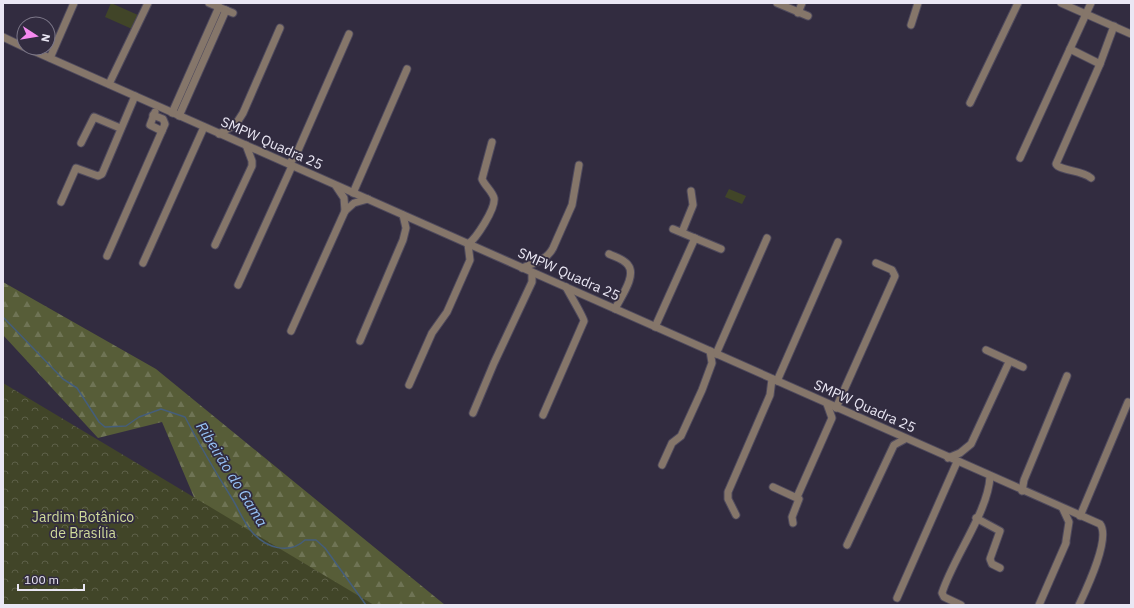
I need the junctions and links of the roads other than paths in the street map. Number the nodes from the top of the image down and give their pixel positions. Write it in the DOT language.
graph roads {
  1 [pos="74,3"];
  2 [pos="148,3"];
  3 [pos="209,3"];
  4 [pos="777,3"];
  5 [pos="802,3"];
  6 [pos="918,3"];
  7 [pos="1018,3"];
  8 [pos="1061,3"];
  9 [pos="1091,3"];
  10 [pos="798,13"];
  11 [pos="1085,14"];
  12 [pos="808,16"];
  13 [pos="911,25"];
  14 [pos="1114,26"];
  15 [pos="280,28"];
  16 [pos="349,34"];
  17 [pos="1131,34"];
  18 [pos="3,37"];
  19 [pos="16,43"];
  20 [pos="1070,49"];
  21 [pos="204,51"];
  22 [pos="45,56"];
  23 [pos="50,58"];
  24 [pos="1100,64"];
  25 [pos="407,69"];
  26 [pos="109,84"];
  27 [pos="181,93"];
  28 [pos="135,96"];
  29 [pos="188,96"];
  30 [pos="970,103"];
  31 [pos="157,106"];
  32 [pos="176,114"];
  33 [pos="153,115"];
  34 [pos="204,127"];
  35 [pos="120,128"];
  36 [pos="162,131"];
  37 [pos="219,134"];
  38 [pos="492,142"];
  39 [pos="81,143"];
  40 [pos="246,145"];
  41 [pos="1020,158"];
  42 [pos="579,165"];
  43 [pos="292,166"];
  44 [pos="1091,178"];
  45 [pos="334,184"];
  46 [pos="691,191"];
  47 [pos="353,193"];
  48 [pos="368,199"];
  49 [pos="61,202"];
  50 [pos="345,211"];
  51 [pos="403,215"];
  52 [pos="673,229"];
  53 [pos="682,232"];
  54 [pos="694,238"];
  55 [pos="767,238"];
  56 [pos="838,242"];
  57 [pos="468,244"];
  58 [pos="215,245"];
  59 [pos="721,249"];
  60 [pos="483,250"];
  61 [pos="608,254"];
  62 [pos="106,256"];
  63 [pos="470,260"];
  64 [pos="541,260"];
  65 [pos="143,263"];
  66 [pos="876,263"];
  67 [pos="522,268"];
  68 [pos="536,274"];
  69 [pos="238,285"];
  70 [pos="566,287"];
  71 [pos="615,309"];
  72 [pos="655,327"];
  73 [pos="291,330"];
  74 [pos="360,341"];
  75 [pos="986,350"];
  76 [pos="716,354"];
  77 [pos="1009,362"];
  78 [pos="1023,368"];
  79 [pos="1067,376"];
  80 [pos="774,380"];
  81 [pos="409,385"];
  82 [pos="1128,402"];
  83 [pos="827,404"];
  84 [pos="836,408"];
  85 [pos="847,412"];
  86 [pos="473,413"];
  87 [pos="543,415"];
  88 [pos="832,418"];
  89 [pos="892,432"];
  90 [pos="905,439"];
  91 [pos="894,445"];
  92 [pos="948,458"];
  93 [pos="957,462"];
  94 [pos="662,466"];
  95 [pos="990,477"];
  96 [pos="998,480"];
  97 [pos="773,487"];
  98 [pos="989,487"];
  99 [pos="1019,490"];
  100 [pos="797,497"];
  101 [pos="1063,509"];
  102 [pos="736,515"];
  103 [pos="1080,516"];
  104 [pos="976,518"];
  105 [pos="793,523"];
  106 [pos="847,545"];
  107 [pos="1000,568"];
  108 [pos="897,598"];
  109 [pos="961,605"];
  110 [pos="1039,605"];
  111 [pos="1079,605"];
  1 -- 23 [label="street"];
  2 -- 26 [label="street"];
  3 -- 21 [label="street"];
  4 -- 10 [label="street"];
  5 -- 10 [label="street"];
  6 -- 13 [label="street"];
  7 -- 30 [label="street"];
  8 -- 11 [label="street"];
  9 -- 11 [label="street"];
  10 -- 12 [label="street"];
  11 -- 14 [label="street"];
  11 -- 20 [label="street"];
  14 -- 17 [label="street"];
  14 -- 24 [label="street"];
  15 -- 37 [label="street"];
  16 -- 43 [label="street"];
  18 -- 19 [label="street, SMPW Quadra 25"];
  20 -- 24 [label="street"];
  20 -- 41 [label="street"];
  21 -- 27 [label="street"];
  21 -- 29 [label="street"];
  22 -- 23 [label="street, SMPW Quadra 25"];
  23 -- 26 [label="street, SMPW Quadra 25"];
  24 -- 44 [label="street"];
  25 -- 47 [label="street"];
  26 -- 28 [label="street, SMPW Quadra 25"];
  27 -- 29 [label="street"];
  27 -- 32 [label="street"];
  28 -- 31 [label="street, SMPW Quadra 25"];
  28 -- 35 [label="street"];
  29 -- 32 [label="street"];
  31 -- 32 [label="street, SMPW Quadra 25"];
  31 -- 33 [label="street"];
  32 -- 34 [label="street, SMPW Quadra 25"];
  33 -- 36 [label="street"];
  33 -- 36 [label="street"];
  34 -- 37 [label="street, SMPW Quadra 25"];
  34 -- 65 [label="street"];
  35 -- 39 [label="street"];
  35 -- 49 [label="street"];
  36 -- 62 [label="street"];
  37 -- 40 [label="street, SMPW Quadra 25"];
  38 -- 57 [label="street"];
  40 -- 43 [label="street, SMPW Quadra 25"];
  40 -- 58 [label="street"];
  42 -- 64 [label="street"];
  43 -- 45 [label="street, SMPW Quadra 25"];
  43 -- 69 [label="street"];
  45 -- 47 [label="street, SMPW Quadra 25"];
  45 -- 50 [label="street"];
  46 -- 53 [label="street"];
  47 -- 48 [label="street, SMPW Quadra 25"];
  48 -- 50 [label="street"];
  48 -- 51 [label="street, SMPW Quadra 25"];
  50 -- 73 [label="street"];
  51 -- 57 [label="street, SMPW Quadra 25"];
  51 -- 74 [label="street"];
  52 -- 53 [label="street"];
  53 -- 54 [label="street"];
  54 -- 59 [label="street"];
  54 -- 72 [label="street"];
  55 -- 76 [label="street"];
  56 -- 80 [label="street"];
  57 -- 60 [label="street, SMPW Quadra 25"];
  57 -- 63 [label="street"];
  60 -- 63 [label="street"];
  60 -- 67 [label="street, SMPW Quadra 25"];
  61 -- 71 [label="street"];
  63 -- 81 [label="street"];
  64 -- 67 [label="street"];
  64 -- 68 [label="street"];
  66 -- 84 [label="street"];
  67 -- 68 [label="street, SMPW Quadra 25"];
  68 -- 70 [label="street, SMPW Quadra 25"];
  68 -- 86 [label="street"];
  70 -- 71 [label="street, SMPW Quadra 25"];
  70 -- 87 [label="street"];
  71 -- 72 [label="street, SMPW Quadra 25"];
  72 -- 76 [label="street, SMPW Quadra 25"];
  75 -- 77 [label="street"];
  76 -- 80 [label="street, SMPW Quadra 25"];
  76 -- 94 [label="street"];
  77 -- 78 [label="street"];
  77 -- 92 [label="street"];
  79 -- 99 [label="street"];
  80 -- 83 [label="street, SMPW Quadra 25"];
  80 -- 102 [label="street"];
  82 -- 103 [label="street"];
  83 -- 84 [label="street, SMPW Quadra 25"];
  83 -- 88 [label="street"];
  84 -- 85 [label="street, SMPW Quadra 25"];
  85 -- 88 [label="street"];
  85 -- 89 [label="street, SMPW Quadra 25"];
  88 -- 100 [label="street"];
  89 -- 90 [label="street, SMPW Quadra 25"];
  89 -- 91 [label="street"];
  90 -- 91 [label="street"];
  90 -- 92 [label="street, SMPW Quadra 25"];
  91 -- 106 [label="street"];
  92 -- 93 [label="street, SMPW Quadra 25"];
  93 -- 95 [label="street, SMPW Quadra 25"];
  93 -- 108 [label="street"];
  95 -- 96 [label="street, SMPW Quadra 25"];
  95 -- 98 [label="street"];
  96 -- 98 [label="street"];
  96 -- 99 [label="street, SMPW Quadra 25"];
  97 -- 100 [label="street"];
  98 -- 104 [label="street"];
  99 -- 101 [label="street, SMPW Quadra 25"];
  100 -- 105 [label="street"];
  101 -- 103 [label="street, SMPW Quadra 25"];
  101 -- 110 [label="street"];
  103 -- 111 [label="street, SMPW Quadra 25"];
  104 -- 107 [label="street"];
  104 -- 109 [label="street"];
}
